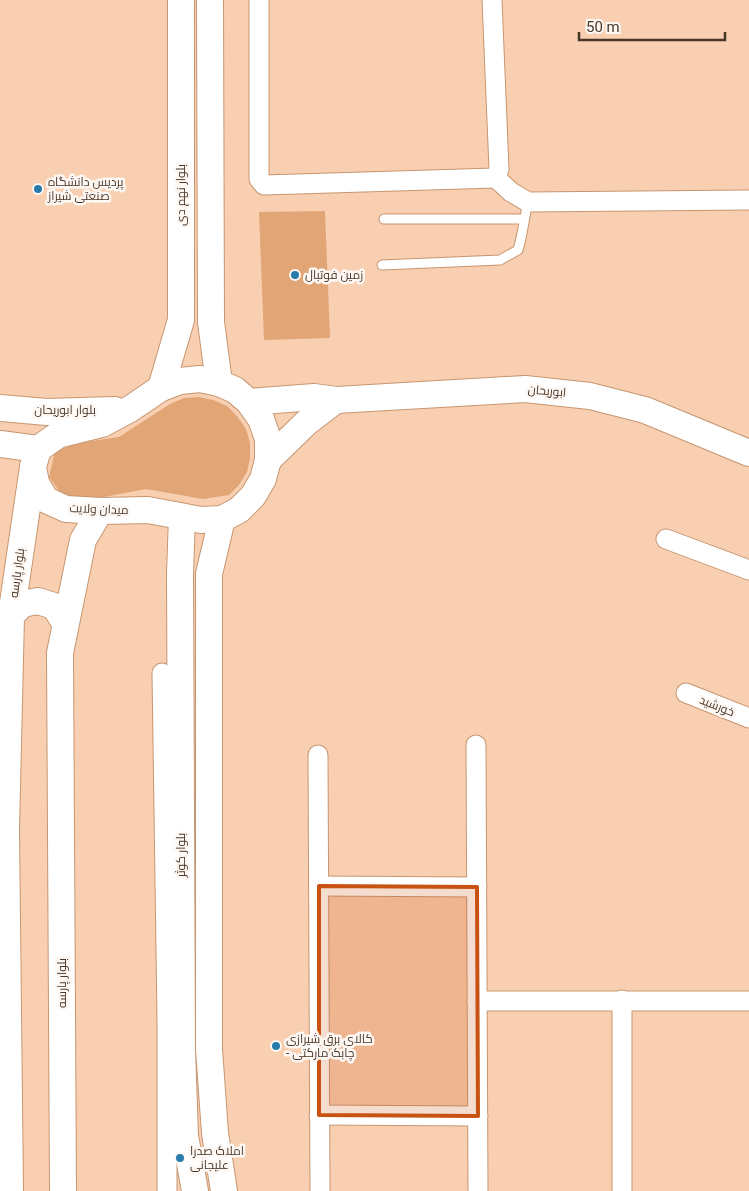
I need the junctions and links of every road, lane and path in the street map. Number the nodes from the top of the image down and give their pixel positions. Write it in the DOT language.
graph roads {
  1 [pos="181,0"];
  2 [pos="210,0"];
  3 [pos="259,0"];
  4 [pos="492,0"];
  5 [pos="496,178"];
  6 [pos="749,200"];
  7 [pos="526,210"];
  8 [pos="384,219"];
  9 [pos="382,265"];
  10 [pos="219,383"];
  11 [pos="161,388"];
  12 [pos="336,400"];
  13 [pos="249,402"];
  14 [pos="0,408"];
  15 [pos="130,409"];
  16 [pos="0,444"];
  17 [pos="749,453"];
  18 [pos="35,458"];
  19 [pos="268,460"];
  20 [pos="100,511"];
  21 [pos="182,517"];
  22 [pos="222,519"];
  23 [pos="666,539"];
  24 [pos="749,570"];
  25 [pos="11,616"];
  26 [pos="65,623"];
  27 [pos="162,673"];
  28 [pos="686,693"];
  29 [pos="749,718"];
  30 [pos="476,744"];
  31 [pos="318,755"];
  32 [pos="319,886"];
  33 [pos="477,886"];
  34 [pos="622,1000"];
  35 [pos="477,1001"];
  36 [pos="749,1001"];
  37 [pos="319,1115"];
  38 [pos="478,1116"];
  39 [pos="10,1191"];
  40 [pos="62,1191"];
  41 [pos="167,1191"];
  42 [pos="195,1191"];
  43 [pos="224,1191"];
  44 [pos="320,1191"];
  45 [pos="478,1191"];
  46 [pos="622,1191"];
  1 -- 11 [label="main road, بلوار نهم دی"];
  2 -- 10 [label="main road"];
  3 -- 5 [label="street"];
  4 -- 5 [label="street"];
  5 -- 7 [label="street"];
  6 -- 7 [label="street"];
  7 -- 8 [label="lane"];
  7 -- 9 [label="lane"];
  10 -- 11 [label="main road, میدان ولایت"];
  10 -- 13 [label="main road, میدان ولایت"];
  11 -- 15 [label="main road, میدان ولایت"];
  12 -- 13 [label="main road, ابوریحان"];
  12 -- 17 [label="main road, ابوریحان"];
  12 -- 19 [label="main road"];
  13 -- 19 [label="main road, میدان ولایت"];
  14 -- 15 [label="main road, بلوار ابوریحان"];
  15 -- 18 [label="main road, میدان ولایت"];
  16 -- 18 [label="main road"];
  18 -- 20 [label="main road, میدان ولایت"];
  18 -- 25 [label="main road, بلوار پارسه"];
  19 -- 22 [label="main road, میدان ولایت"];
  20 -- 21 [label="main road, میدان ولایت"];
  20 -- 26 [label="main road, بلوار پارسه"];
  21 -- 22 [label="main road, میدان ولایت"];
  21 -- 42 [label="main road, بلوار کوثر"];
  22 -- 43 [label="main road"];
  23 -- 24 [label="street"];
  25 -- 26 [label="main road"];
  25 -- 39 [label="main road, بلوار پارسه"];
  26 -- 40 [label="main road, بلوار پارسه"];
  27 -- 41 [label="street"];
  28 -- 29 [label="street, خورشید"];
  30 -- 33 [label="street"];
  31 -- 32 [label="street"];
  32 -- 33 [label="street"];
  32 -- 37 [label="street"];
  33 -- 35 [label="street"];
  34 -- 35 [label="street"];
  34 -- 36 [label="street"];
  34 -- 46 [label="street"];
  35 -- 38 [label="street"];
  37 -- 38 [label="street"];
  37 -- 44 [label="street"];
  38 -- 45 [label="street"];
}
